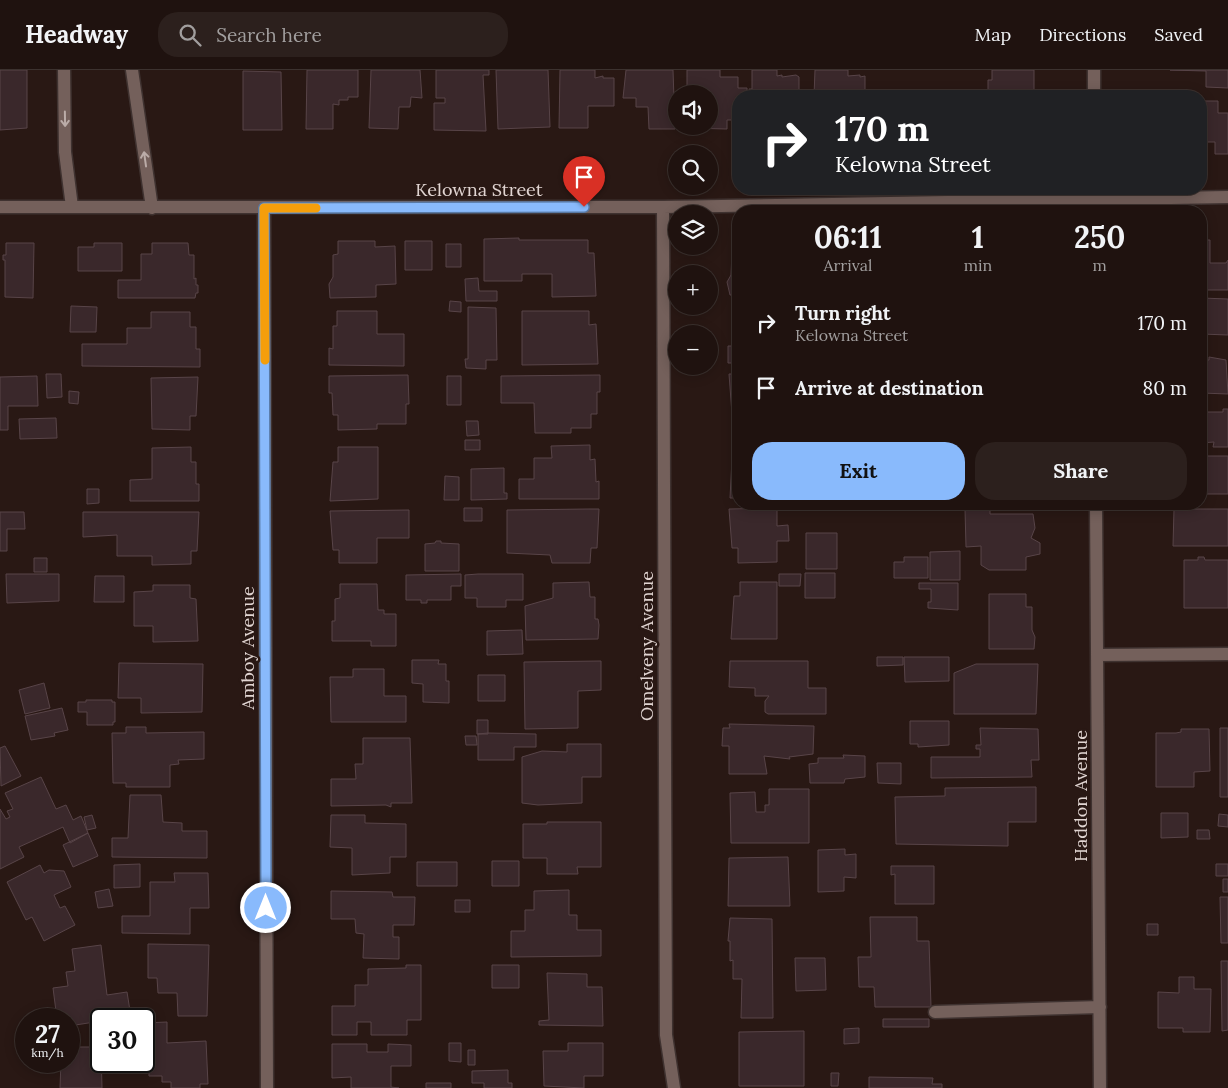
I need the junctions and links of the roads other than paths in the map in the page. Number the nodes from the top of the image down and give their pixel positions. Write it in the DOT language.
graph roads {
  1 [pos="64,70"];
  2 [pos="132,70"];
  3 [pos="1094,70"];
  4 [pos="1094,90"];
  5 [pos="1032,195"];
  6 [pos="1161,195"];
  7 [pos="1228,197"];
  8 [pos="0,207"];
  9 [pos="72,207"];
  10 [pos="663,207"];
  11 [pos="152,208"];
  12 [pos="264,208"];
  13 [pos="1096,510"];
  14 [pos="1228,654"];
  15 [pos="1097,655"];
  16 [pos="1100,1007"];
  17 [pos="935,1012"];
  18 [pos="675,1086"];
  19 [pos="267,1088"];
  20 [pos="1100,1088"];
  1 -- 9 [label="street, one-way"];
  11 -- 2 [label="street, one-way"];
  3 -- 4 [label="street"];
  5 -- 10 [label="street, Kelowna Street"];
  6 -- 7 [label="street, Kelowna Street"];
  8 -- 9 [label="street, Kelowna Street"];
  9 -- 11 [label="street, Kelowna Street"];
  10 -- 12 [label="street, Kelowna Street"];
  10 -- 18 [label="street, Omelveny Avenue"];
  11 -- 12 [label="street, Kelowna Street"];
  12 -- 19 [label="street, Amboy Avenue"];
  13 -- 15 [label="street, Haddon Avenue"];
  14 -- 15 [label="street"];
  15 -- 16 [label="street, Haddon Avenue"];
  16 -- 17 [label="street"];
  16 -- 20 [label="street, Haddon Avenue"];
}
